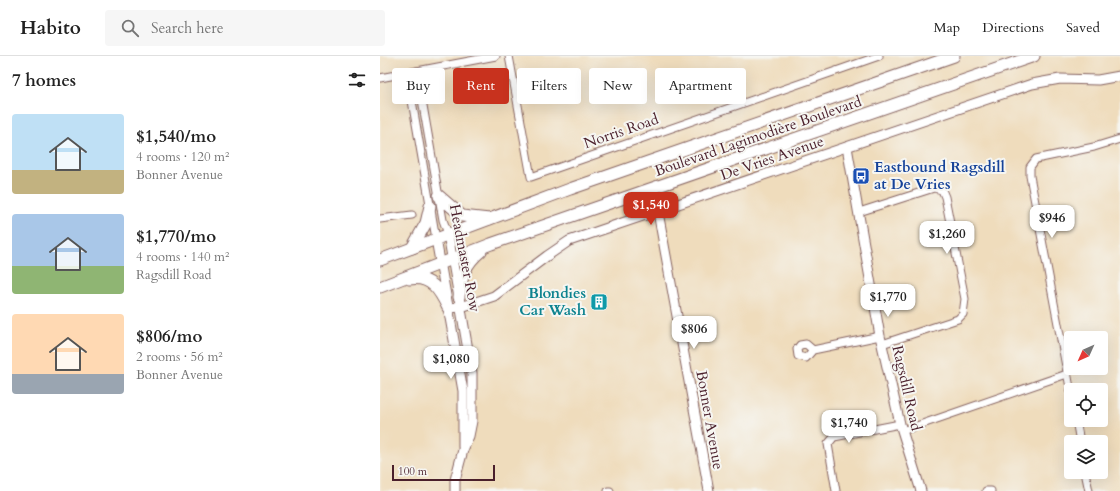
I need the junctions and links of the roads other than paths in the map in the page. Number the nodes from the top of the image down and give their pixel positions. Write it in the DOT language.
graph roads {
  1 [pos="496,56"];
  2 [pos="509,56"];
  3 [pos="879,56"];
  4 [pos="954,56"];
  5 [pos="1034,56"];
  6 [pos="433,68"];
  7 [pos="392,75"];
  8 [pos="1120,76"];
  9 [pos="380,78"];
  10 [pos="412,104"];
  11 [pos="423,104"];
  12 [pos="1120,140"];
  13 [pos="847,147"];
  14 [pos="439,196"];
  15 [pos="430,206"];
  16 [pos="658,212"];
  17 [pos="859,212"];
  18 [pos="412,215"];
  19 [pos="380,219"];
  20 [pos="492,220"];
  21 [pos="448,234"];
  22 [pos="436,239"];
  23 [pos="491,244"];
  24 [pos="412,248"];
  25 [pos="453,259"];
  26 [pos="380,260"];
  27 [pos="441,265"];
  28 [pos="393,282"];
  29 [pos="380,287"];
  30 [pos="460,302"];
  31 [pos="448,308"];
  32 [pos="881,340"];
  33 [pos="813,350"];
  34 [pos="1064,358"];
  35 [pos="1064,375"];
  36 [pos="901,427"];
  37 [pos="463,450"];
  38 [pos="1086,479"];
  39 [pos="455,491"];
  40 [pos="709,491"];
  41 [pos="836,491"];
  42 [pos="921,491"];
  43 [pos="986,491"];
  44 [pos="991,491"];
  45 [pos="1089,491"];
  1 -- 6 [label="street"];
  2 -- 3 [label="street, Norris Road"];
  4 -- 20 [label="main road, Boulevard Lagimodière Boulevard"];
  5 -- 23 [label="main road, Boulevard Lagimodière Boulevard"];
  7 -- 9 [label="street"];
  8 -- 13 [label="street, De Vries Avenue"];
  10 -- 15 [label="street, Headmaster Row"];
  11 -- 14 [label="street, Headmaster Row"];
  12 -- 34 [label="street"];
  13 -- 16 [label="street, De Vries Avenue"];
  13 -- 17 [label="street, Ragsdill Road"];
  14 -- 20 [label="main road"];
  14 -- 21 [label="street, Headmaster Row"];
  15 -- 22 [label="street, Headmaster Row"];
  15 -- 24 [label="main road"];
  16 -- 30 [label="street, De Vries Avenue"];
  16 -- 40 [label="street, Bonner Avenue"];
  17 -- 32 [label="street, Ragsdill Road"];
  17 -- 32 [label="street"];
  18 -- 19 [label="street"];
  20 -- 21 [label="main road, Boulevard Lagimodière Boulevard"];
  21 -- 22 [label="main road, Boulevard Lagimodière Boulevard"];
  21 -- 25 [label="street, Headmaster Row"];
  22 -- 24 [label="main road, Boulevard Lagimodière Boulevard"];
  22 -- 27 [label="street, Headmaster Row"];
  23 -- 25 [label="main road, Boulevard Lagimodière Boulevard"];
  23 -- 30 [label="main road"];
  24 -- 26 [label="main road, Boulevard Lagimodière Boulevard"];
  25 -- 27 [label="main road, Boulevard Lagimodière Boulevard"];
  25 -- 30 [label="street, Headmaster Row"];
  27 -- 28 [label="main road, Boulevard Lagimodière Boulevard"];
  27 -- 31 [label="street, Headmaster Row"];
  28 -- 29 [label="main road, Boulevard Lagimodière Boulevard"];
  28 -- 31 [label="main road"];
  30 -- 31 [label="street, De Vries Avenue"];
  30 -- 37 [label="street, Headmaster Row"];
  31 -- 37 [label="street, Headmaster Row"];
  32 -- 33 [label="street"];
  32 -- 36 [label="street, Ragsdill Road"];
  35 -- 36 [label="street"];
  36 -- 41 [label="street"];
  36 -- 42 [label="street, Ragsdill Road"];
  37 -- 39 [label="street, Headmaster Row"];
  38 -- 45 [label="street"];
  43 -- 44 [label="street"];
}
